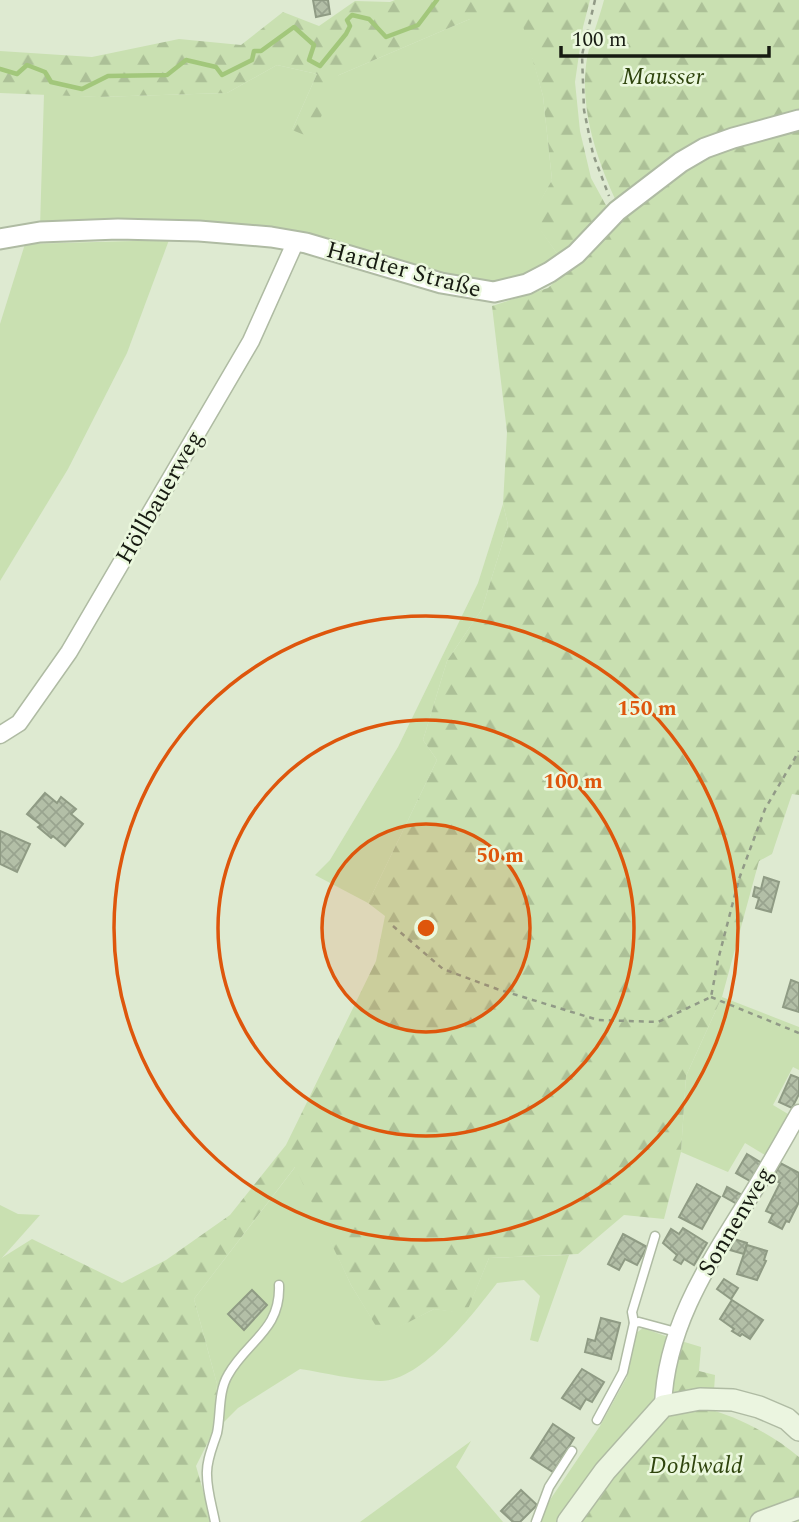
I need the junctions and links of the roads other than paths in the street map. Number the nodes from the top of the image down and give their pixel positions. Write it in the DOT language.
graph roads {
  1 [pos="799,121"];
  2 [pos="0,239"];
  3 [pos="295,243"];
  4 [pos="0,735"];
  5 [pos="799,1112"];
  6 [pos="655,1236"];
  7 [pos="279,1285"];
  8 [pos="634,1323"];
  9 [pos="676,1332"];
  10 [pos="663,1406"];
  11 [pos="597,1420"];
  12 [pos="799,1430"];
  13 [pos="572,1451"];
  14 [pos="799,1508"];
  15 [pos="215,1522"];
  16 [pos="536,1522"];
  17 [pos="568,1522"];
  18 [pos="761,1522"];
  1 -- 3 [label="street, Hardter Straße"];
  2 -- 3 [label="street, Hardter Straße"];
  3 -- 4 [label="street, Höllbauerweg"];
  5 -- 9 [label="street, Sonnenweg"];
  6 -- 8 [label="lane"];
  7 -- 15 [label="lane"];
  8 -- 9 [label="lane"];
  8 -- 11 [label="lane"];
  9 -- 10 [label="street, Sonnenweg"];
  10 -- 12 [label="main road"];
  10 -- 17 [label="main road"];
  13 -- 16 [label="lane"];
  14 -- 18 [label="main road"];
}
